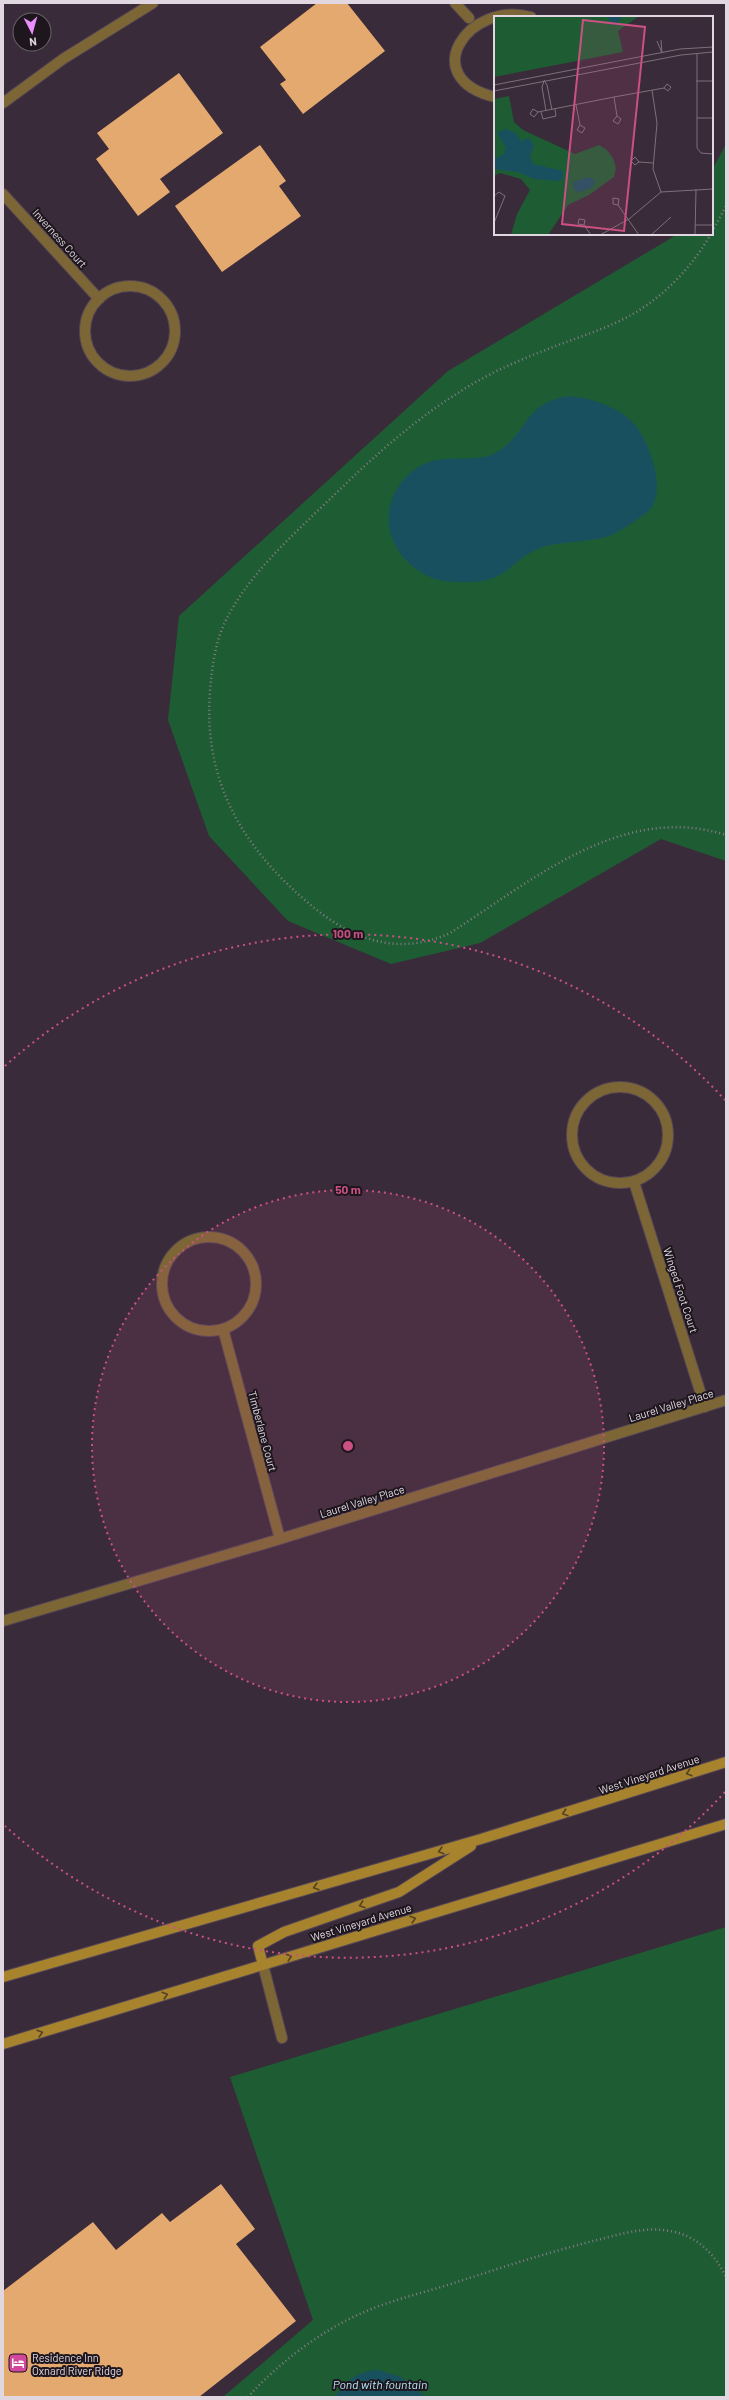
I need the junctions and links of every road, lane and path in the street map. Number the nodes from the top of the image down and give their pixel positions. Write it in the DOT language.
graph roads {
  1 [pos="153,3"];
  2 [pos="455,3"];
  3 [pos="503,5"];
  4 [pos="479,11"];
  5 [pos="530,16"];
  6 [pos="469,18"];
  7 [pos="494,97"];
  8 [pos="3,103"];
  9 [pos="3,194"];
  10 [pos="726,206"];
  11 [pos="713,229"];
  12 [pos="710,235"];
  13 [pos="99,299"];
  14 [pos="726,835"];
  15 [pos="634,1182"];
  16 [pos="223,1329"];
  17 [pos="726,1400"];
  18 [pos="705,1407"];
  19 [pos="280,1539"];
  20 [pos="3,1621"];
  21 [pos="726,1762"];
  22 [pos="726,1824"];
  23 [pos="481,1840"];
  24 [pos="263,1965"];
  25 [pos="3,1977"];
  26 [pos="282,2038"];
  27 [pos="3,2044"];
  28 [pos="726,2277"];
  29 [pos="248,2397"];
  1 -- 8 [label="street"];
  2 -- 6 [label="street"];
  3 -- 5 [label="street"];
  4 -- 6 [label="street"];
  6 -- 7 [label="street"];
  9 -- 13 [label="street, Inverness Court"];
  10 -- 11 [label="path"];
  12 -- 14 [label="path"];
  13 -- 13 [label="street"];
  15 -- 15 [label="street"];
  15 -- 18 [label="street, Winged Foot Court"];
  16 -- 16 [label="street"];
  16 -- 19 [label="street, Timberlane Court"];
  17 -- 18 [label="street, Laurel Valley Place"];
  18 -- 19 [label="street, Laurel Valley Place"];
  19 -- 20 [label="street, Laurel Valley Place"];
  21 -- 23 [label="main road, West Vineyard Avenue, one-way"];
  24 -- 22 [label="main road, West Vineyard Avenue, one-way"];
  23 -- 24 [label="main road, one-way"];
  23 -- 25 [label="main road, West Vineyard Avenue, one-way"];
  24 -- 26 [label="street"];
  27 -- 24 [label="main road, West Vineyard Avenue, one-way"];
  28 -- 29 [label="path"];
}
